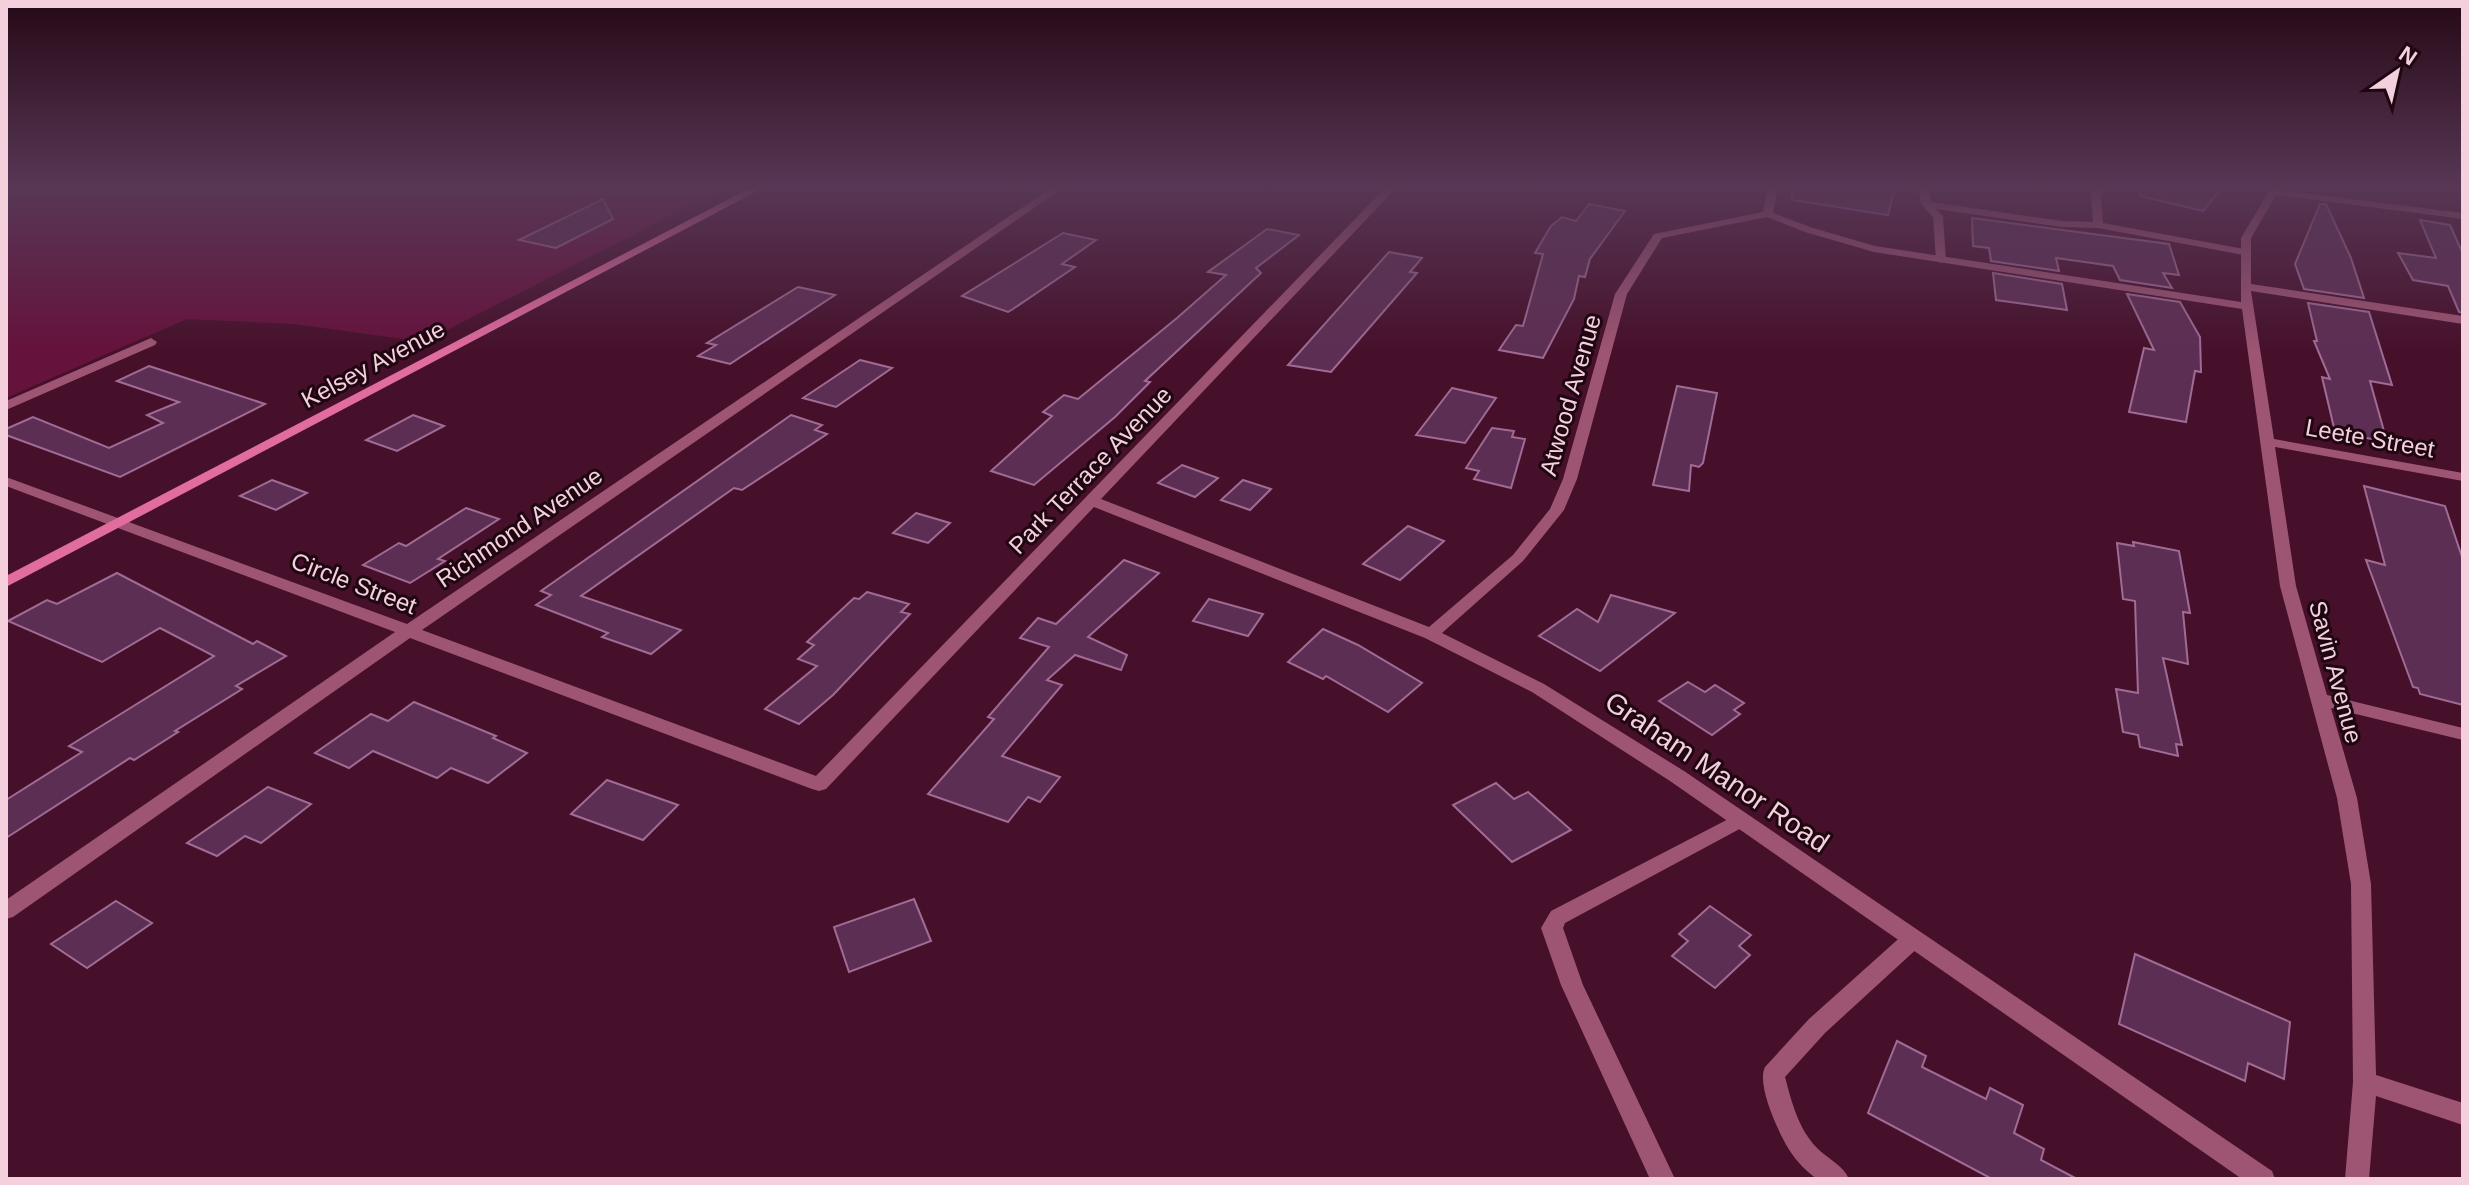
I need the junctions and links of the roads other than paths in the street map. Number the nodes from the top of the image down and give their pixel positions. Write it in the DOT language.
graph roads {
  1 [pos="656,241"];
  2 [pos="980,241"];
  3 [pos="1340,241"];
  4 [pos="1655,241"];
  5 [pos="1848,241"];
  6 [pos="1940,241"];
  7 [pos="2186,241"];
  8 [pos="2246,241"];
  9 [pos="2244,252"];
  10 [pos="1941,260"];
  11 [pos="2246,296"];
  12 [pos="2463,320"];
  13 [pos="151,342"];
  14 [pos="6,406"];
  15 [pos="2269,442"];
  16 [pos="2463,477"];
  17 [pos="6,481"];
  18 [pos="1092,501"];
  19 [pos="120,521"];
  20 [pos="6,582"];
  21 [pos="410,630"];
  22 [pos="1431,634"];
  23 [pos="2318,699"];
  24 [pos="2463,734"];
  25 [pos="819,784"];
  26 [pos="1740,820"];
  27 [pos="6,911"];
  28 [pos="1913,939"];
  29 [pos="2365,1082"];
  30 [pos="2463,1114"];
  31 [pos="1822,1175"];
  32 [pos="1663,1179"];
  33 [pos="2263,1179"];
  34 [pos="2357,1179"];
  1 -- 19 [label="street, Kelsey Avenue"];
  2 -- 21 [label="street, Richmond Avenue"];
  3 -- 18 [label="street, Park Terrace Avenue"];
  4 -- 22 [label="street, Atwood Avenue"];
  5 -- 10 [label="street"];
  6 -- 10 [label="street"];
  7 -- 9 [label="street"];
  8 -- 9 [label="street, Savin Avenue"];
  9 -- 11 [label="street, Savin Avenue"];
  10 -- 11 [label="street"];
  11 -- 12 [label="street"];
  11 -- 15 [label="street, Savin Avenue"];
  13 -- 14 [label="street"];
  15 -- 16 [label="street, Leete Street"];
  15 -- 23 [label="street, Savin Avenue"];
  17 -- 19 [label="street, Circle Street"];
  18 -- 22 [label="street, Graham Manor Road"];
  18 -- 25 [label="street, Park Terrace Avenue"];
  19 -- 20 [label="street, Kelsey Avenue"];
  19 -- 21 [label="street, Circle Street"];
  21 -- 25 [label="street, Circle Street"];
  21 -- 27 [label="street, Richmond Avenue"];
  22 -- 26 [label="street, Graham Manor Road"];
  23 -- 24 [label="street"];
  23 -- 29 [label="street, Savin Avenue"];
  26 -- 28 [label="street, Graham Manor Road"];
  26 -- 32 [label="street"];
  28 -- 31 [label="street"];
  28 -- 33 [label="street, Graham Manor Road"];
  29 -- 30 [label="street"];
  29 -- 34 [label="street, Savin Avenue"];
}
